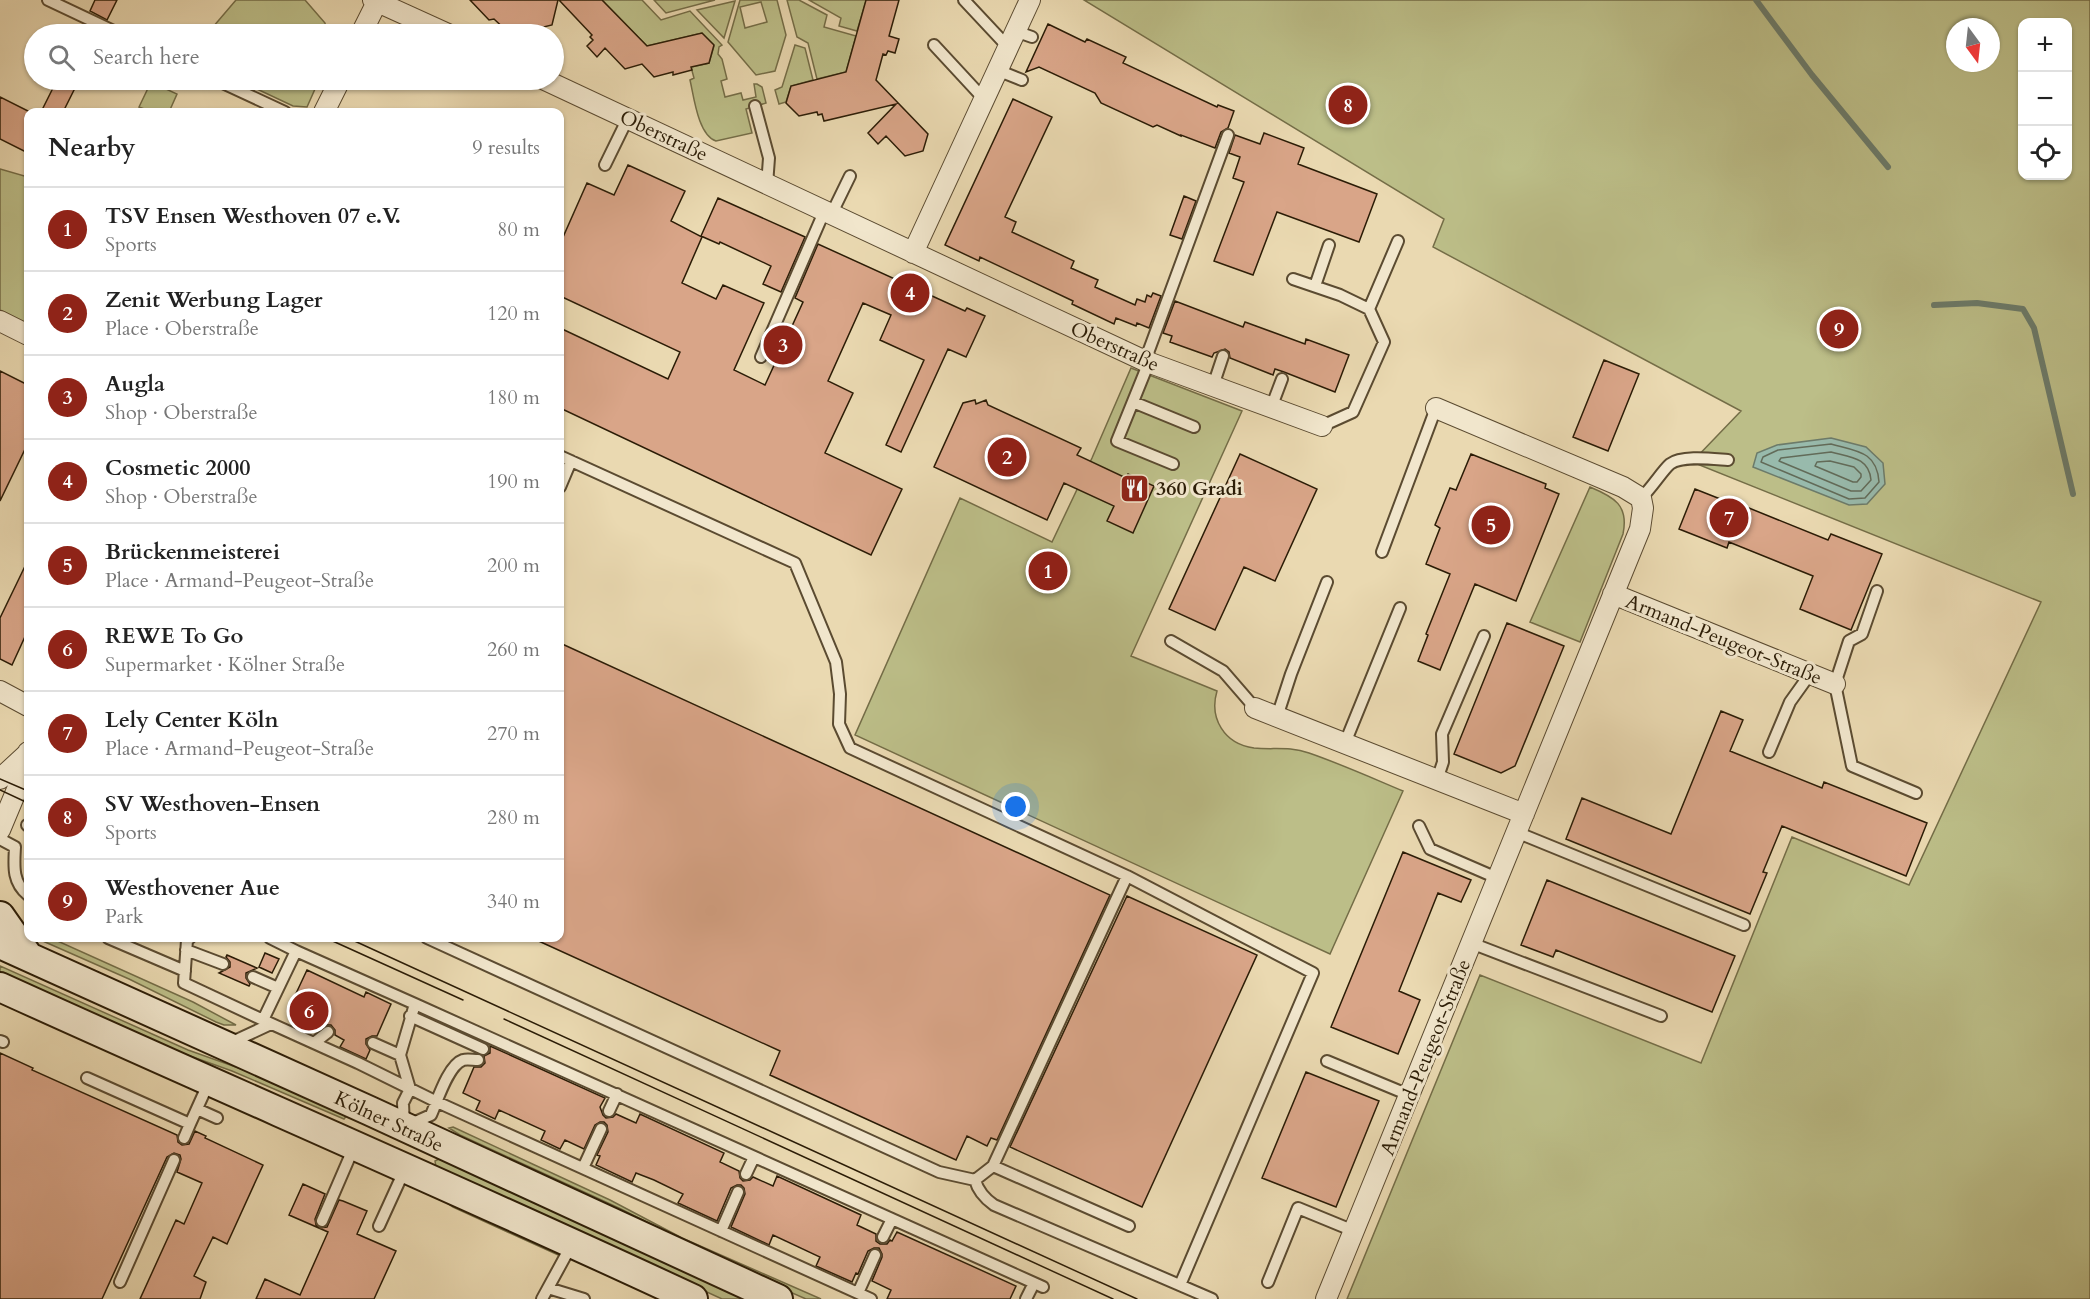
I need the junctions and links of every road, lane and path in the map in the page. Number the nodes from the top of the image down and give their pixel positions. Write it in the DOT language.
graph roads {
  1 [pos="48,0"];
  2 [pos="964,0"];
  3 [pos="1030,0"];
  4 [pos="376,1"];
  5 [pos="99,24"];
  6 [pos="366,24"];
  7 [pos="426,24"];
  8 [pos="1018,38"];
  9 [pos="933,45"];
  10 [pos="997,70"];
  11 [pos="1022,80"];
  12 [pos="564,89"];
  13 [pos="233,90"];
  14 [pos="335,90"];
  15 [pos="984,99"];
  16 [pos="755,106"];
  17 [pos="263,107"];
  18 [pos="326,108"];
  19 [pos="628,118"];
  20 [pos="1228,135"];
  21 [pos="605,165"];
  22 [pos="850,176"];
  23 [pos="767,185"];
  24 [pos="827,213"];
  25 [pos="1398,241"];
  26 [pos="1329,245"];
  27 [pos="913,253"];
  28 [pos="1293,279"];
  29 [pos="1315,286"];
  30 [pos="1369,309"];
  31 [pos="0,321"];
  32 [pos="24,334"];
  33 [pos="1223,356"];
  34 [pos="761,357"];
  35 [pos="1147,362"];
  36 [pos="1282,379"];
  37 [pos="1213,386"];
  38 [pos="1134,402"];
  39 [pos="1271,408"];
  40 [pos="1436,408"];
  41 [pos="1322,426"];
  42 [pos="1194,427"];
  43 [pos="564,458"];
  44 [pos="1728,460"];
  45 [pos="571,461"];
  46 [pos="1173,464"];
  47 [pos="564,478"];
  48 [pos="1641,498"];
  49 [pos="1382,552"];
  50 [pos="1328,582"];
  51 [pos="1877,591"];
  52 [pos="1613,594"];
  53 [pos="1400,608"];
  54 [pos="1484,636"];
  55 [pos="1171,641"];
  56 [pos="1810,674"];
  57 [pos="1835,684"];
  58 [pos="0,692"];
  59 [pos="24,704"];
  60 [pos="1255,708"];
  61 [pos="1277,717"];
  62 [pos="1345,743"];
  63 [pos="1769,752"];
  64 [pos="24,757"];
  65 [pos="24,767"];
  66 [pos="0,779"];
  67 [pos="1437,780"];
  68 [pos="1916,793"];
  69 [pos="1520,823"];
  70 [pos="1419,826"];
  71 [pos="0,830"];
  72 [pos="0,839"];
  73 [pos="1127,876"];
  74 [pos="1497,878"];
  75 [pos="24,892"];
  76 [pos="0,916"];
  77 [pos="1744,925"];
  78 [pos="117,942"];
  79 [pos="187,942"];
  80 [pos="278,942"];
  81 [pos="436,942"];
  82 [pos="1471,943"];
  83 [pos="0,944"];
  84 [pos="186,950"];
  85 [pos="296,951"];
  86 [pos="30,958"];
  87 [pos="223,964"];
  88 [pos="185,971"];
  89 [pos="253,977"];
  90 [pos="0,987"];
  91 [pos="278,988"];
  92 [pos="415,1004"];
  93 [pos="410,1016"];
  94 [pos="1661,1016"];
  95 [pos="267,1022"];
  96 [pos="328,1032"];
  97 [pos="314,1043"];
  98 [pos="374,1043"];
  99 [pos="223,1046"];
  100 [pos="483,1049"];
  101 [pos="400,1055"];
  102 [pos="477,1060"];
  103 [pos="1327,1061"];
  104 [pos="87,1078"];
  105 [pos="209,1082"];
  106 [pos="410,1089"];
  107 [pos="617,1094"];
  108 [pos="1409,1095"];
  109 [pos="437,1102"];
  110 [pos="197,1109"];
  111 [pos="609,1112"];
  112 [pos="217,1118"];
  113 [pos="190,1124"];
  114 [pos="404,1127"];
  115 [pos="601,1129"];
  116 [pos="184,1138"];
  117 [pos="355,1144"];
  118 [pos="754,1156"];
  119 [pos="174,1160"];
  120 [pos="397,1163"];
  121 [pos="993,1166"];
  122 [pos="583,1168"];
  123 [pos="746,1174"];
  124 [pos="975,1180"];
  125 [pos="738,1192"];
  126 [pos="892,1219"];
  127 [pos="322,1221"];
  128 [pos="379,1226"];
  129 [pos="1128,1226"];
  130 [pos="721,1231"];
  131 [pos="1354,1231"];
  132 [pos="883,1237"];
  133 [pos="573,1243"];
  134 [pos="875,1255"];
  135 [pos="120,1282"];
  136 [pos="1268,1282"];
  137 [pos="1180,1285"];
  138 [pos="548,1288"];
  139 [pos="858,1293"];
  140 [pos="542,1299"];
  141 [pos="584,1299"];
  142 [pos="693,1299"];
  143 [pos="778,1299"];
  144 [pos="871,1299"];
  145 [pos="1026,1299"];
  146 [pos="1212,1299"];
  147 [pos="1326,1299"];
  1 -- 5 [label="lane"];
  2 -- 8 [label="lane"];
  3 -- 8 [label="street"];
  4 -- 6 [label="street"];
  4 -- 7 [label="street"];
  8 -- 10 [label="street"];
  9 -- 15 [label="lane"];
  10 -- 11 [label="lane"];
  10 -- 15 [label="street"];
  12 -- 19 [label="street, Oberstraße"];
  13 -- 17 [label="lane"];
  14 -- 18 [label="street"];
  15 -- 27 [label="street"];
  16 -- 23 [label="lane"];
  19 -- 21 [label="lane"];
  19 -- 23 [label="street, Oberstraße"];
  20 -- 35 [label="lane"];
  22 -- 24 [label="lane"];
  23 -- 24 [label="street, Oberstraße"];
  24 -- 27 [label="street, Oberstraße"];
  24 -- 34 [label="lane"];
  25 -- 30 [label="lane"];
  26 -- 29 [label="lane"];
  27 -- 35 [label="street, Oberstraße"];
  28 -- 29 [label="lane"];
  29 -- 30 [label="lane"];
  30 -- 41 [label="lane"];
  31 -- 32 [label="street"];
  33 -- 37 [label="lane"];
  35 -- 37 [label="street, Oberstraße"];
  35 -- 38 [label="lane"];
  36 -- 39 [label="lane"];
  37 -- 39 [label="street, Oberstraße"];
  38 -- 42 [label="lane"];
  38 -- 46 [label="lane"];
  39 -- 41 [label="street, Oberstraße"];
  40 -- 48 [label="street"];
  40 -- 49 [label="lane"];
  43 -- 45 [label="lane"];
  44 -- 48 [label="lane"];
  45 -- 47 [label="lane"];
  45 -- 73 [label="lane"];
  48 -- 52 [label="street, Armand-Peugeot-Straße"];
  50 -- 61 [label="lane"];
  51 -- 57 [label="lane"];
  52 -- 56 [label="street, Armand-Peugeot-Straße"];
  52 -- 69 [label="street, Armand-Peugeot-Straße"];
  53 -- 62 [label="lane"];
  54 -- 67 [label="lane"];
  55 -- 60 [label="lane"];
  56 -- 57 [label="street, Armand-Peugeot-Straße"];
  56 -- 63 [label="lane"];
  57 -- 68 [label="lane"];
  58 -- 59 [label="street"];
  60 -- 61 [label="street"];
  61 -- 62 [label="street"];
  62 -- 67 [label="street"];
  64 -- 66 [label="street"];
  65 -- 71 [label="street"];
  67 -- 69 [label="street"];
  69 -- 74 [label="street, Armand-Peugeot-Straße"];
  69 -- 77 [label="lane"];
  70 -- 74 [label="lane"];
  72 -- 75 [label="lane"];
  73 -- 121 [label="lane"];
  73 -- 137 [label="lane"];
  74 -- 82 [label="street, Armand-Peugeot-Straße"];
  76 -- 86 [label="main road"];
  78 -- 88 [label="lane"];
  79 -- 84 [label="lane"];
  80 -- 85 [label="lane"];
  81 -- 124 [label="lane"];
  82 -- 94 [label="lane"];
  82 -- 108 [label="street, Armand-Peugeot-Straße"];
  83 -- 86 [label="main road, Kölner Straße"];
  84 -- 87 [label="lane"];
  84 -- 88 [label="lane"];
  85 -- 91 [label="lane"];
  85 -- 92 [label="lane"];
  86 -- 99 [label="main road, Kölner Straße"];
  88 -- 95 [label="lane"];
  89 -- 91 [label="lane"];
  90 -- 105 [label="main road, Kölner Straße"];
  91 -- 95 [label="lane"];
  92 -- 93 [label="lane"];
  92 -- 107 [label="lane"];
  93 -- 100 [label="lane"];
  93 -- 101 [label="lane"];
  95 -- 97 [label="lane"];
  95 -- 99 [label="lane"];
  96 -- 97 [label="lane"];
  97 -- 106 [label="lane"];
  98 -- 101 [label="lane"];
  99 -- 114 [label="main road, Kölner Straße"];
  101 -- 106 [label="lane"];
  102 -- 109 [label="lane"];
  103 -- 108 [label="lane"];
  104 -- 113 [label="lane"];
  105 -- 110 [label="lane"];
  105 -- 117 [label="main road, Kölner Straße"];
  106 -- 109 [label="lane"];
  106 -- 114 [label="lane"];
  107 -- 111 [label="lane"];
  107 -- 118 [label="lane"];
  108 -- 131 [label="street, Armand-Peugeot-Straße"];
  109 -- 114 [label="lane"];
  109 -- 122 [label="lane"];
  110 -- 112 [label="lane"];
  110 -- 113 [label="lane"];
  113 -- 116 [label="lane"];
  114 -- 120 [label="main road"];
  114 -- 143 [label="main road, Kölner Straße"];
  115 -- 122 [label="lane"];
  117 -- 120 [label="main road, Kölner Straße"];
  117 -- 127 [label="lane"];
  118 -- 123 [label="lane"];
  118 -- 126 [label="lane"];
  119 -- 135 [label="lane"];
  120 -- 128 [label="lane"];
  120 -- 133 [label="main road, Kölner Straße"];
  121 -- 124 [label="lane"];
  121 -- 129 [label="lane"];
  122 -- 130 [label="lane"];
  124 -- 137 [label="lane"];
  125 -- 130 [label="lane"];
  126 -- 132 [label="lane"];
  126 -- 145 [label="lane"];
  130 -- 139 [label="lane"];
  131 -- 136 [label="lane"];
  131 -- 147 [label="street, Armand-Peugeot-Straße"];
  133 -- 138 [label="lane"];
  133 -- 142 [label="main road, Kölner Straße"];
  134 -- 139 [label="lane"];
  137 -- 146 [label="lane"];
  138 -- 140 [label="lane"];
  138 -- 141 [label="lane"];
  139 -- 144 [label="lane"];
}
